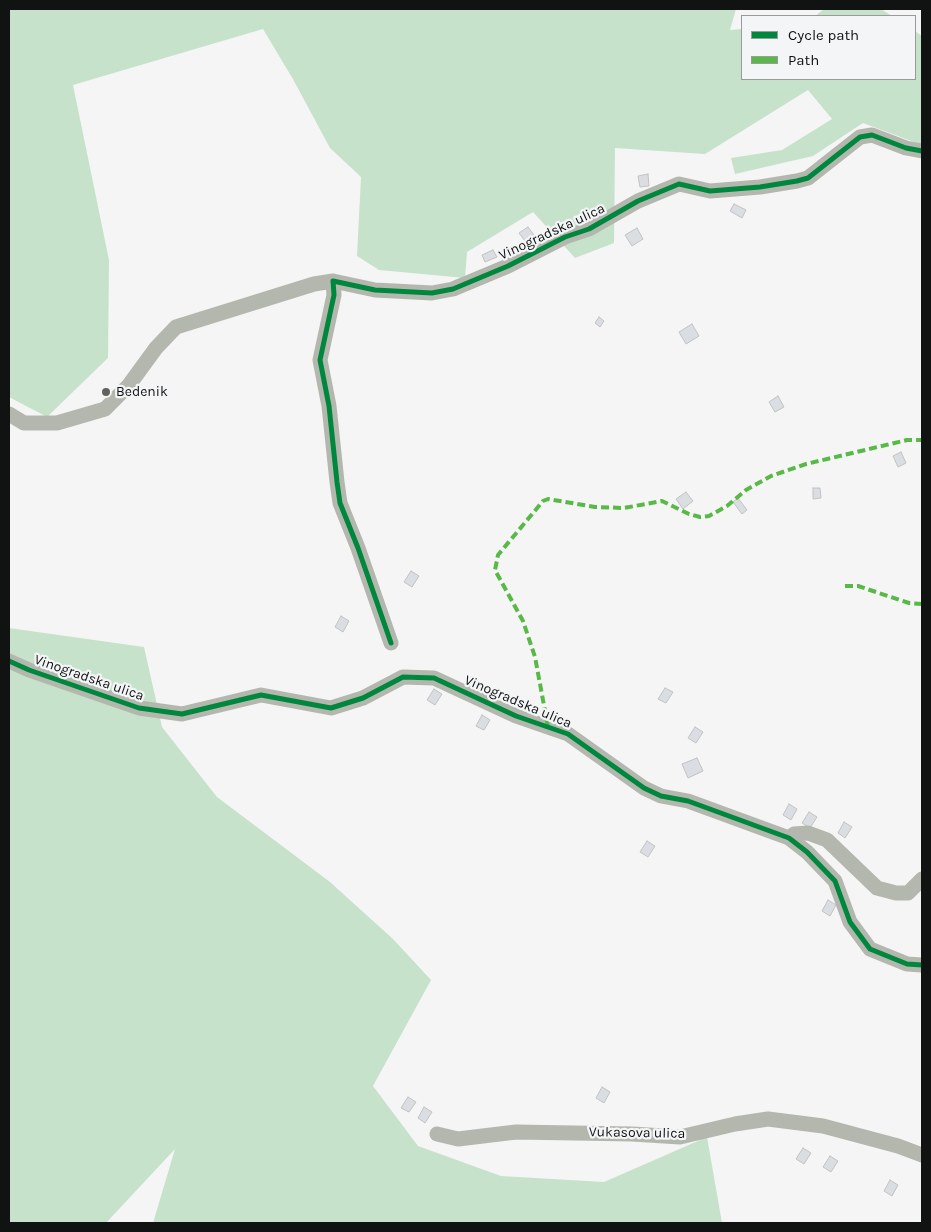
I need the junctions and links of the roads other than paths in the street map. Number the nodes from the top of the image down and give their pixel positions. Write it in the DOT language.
graph roads {
  1 [pos="922,152"];
  2 [pos="333,281"];
  3 [pos="9,414"];
  4 [pos="390,642"];
  5 [pos="9,661"];
  6 [pos="789,838"];
  7 [pos="922,879"];
  8 [pos="922,965"];
  9 [pos="437,1134"];
  10 [pos="922,1155"];
  1 -- 2 [label="street, Vinogradska ulica"];
  2 -- 3 [label="street"];
  2 -- 4 [label="street"];
  5 -- 6 [label="street, Vinogradska ulica"];
  6 -- 7 [label="street, Vinogradska ulica"];
  6 -- 8 [label="street, Vinogradska ulica"];
  9 -- 10 [label="street, Vukasova ulica"];
}
